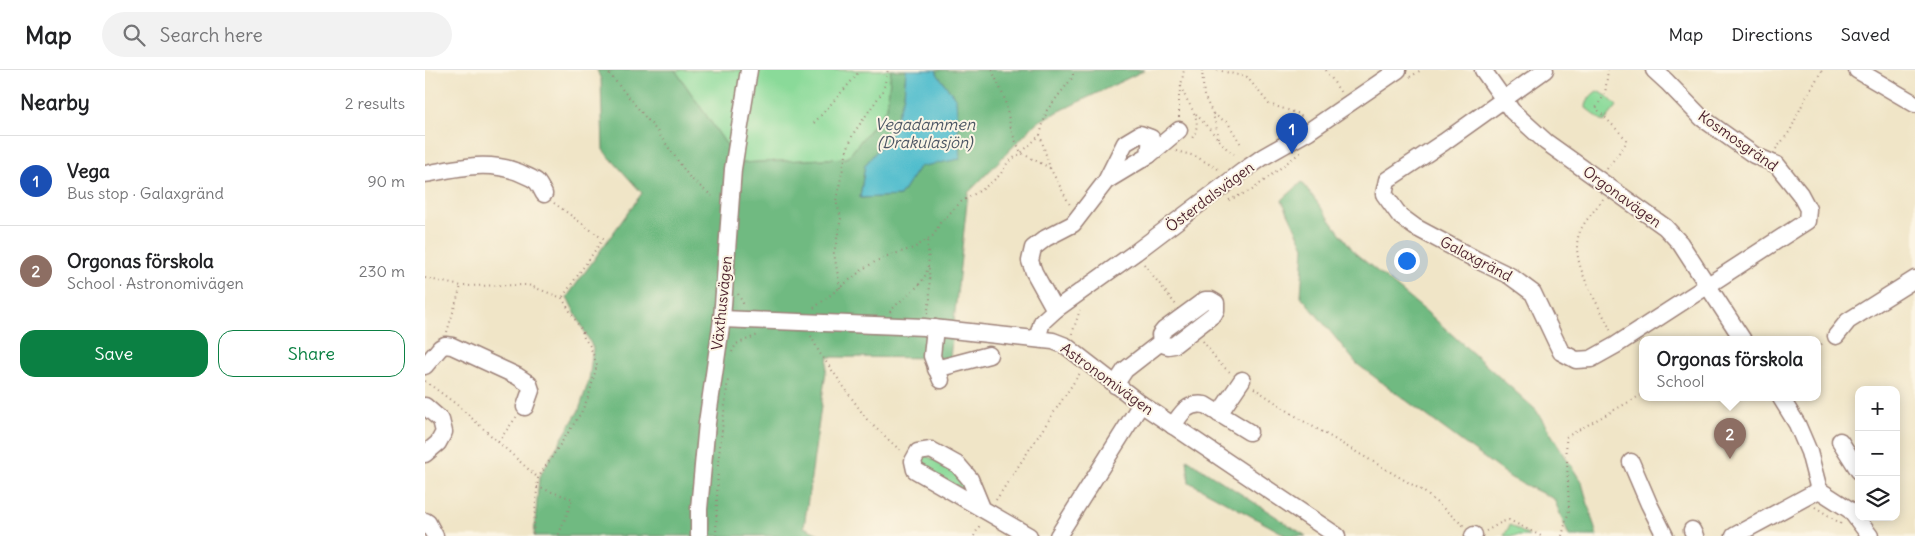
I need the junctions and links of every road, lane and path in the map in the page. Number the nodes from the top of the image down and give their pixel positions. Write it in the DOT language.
graph roads {
  1 [pos="606,70"];
  2 [pos="749,70"];
  3 [pos="857,70"];
  4 [pos="888,70"];
  5 [pos="992,70"];
  6 [pos="1073,70"];
  7 [pos="1184,70"];
  8 [pos="1202,70"];
  9 [pos="1217,70"];
  10 [pos="1398,70"];
  11 [pos="1483,70"];
  12 [pos="1545,70"];
  13 [pos="1608,70"];
  14 [pos="1654,70"];
  15 [pos="1822,70"];
  16 [pos="1857,70"];
  17 [pos="1181,86"];
  18 [pos="1503,100"];
  19 [pos="1915,104"];
  20 [pos="1195,112"];
  21 [pos="1213,114"];
  22 [pos="815,123"];
  23 [pos="1309,131"];
  24 [pos="1040,134"];
  25 [pos="1184,135"];
  26 [pos="1219,138"];
  27 [pos="1242,146"];
  28 [pos="1152,152"];
  29 [pos="1021,153"];
  30 [pos="1234,154"];
  31 [pos="1767,161"];
  32 [pos="1050,168"];
  33 [pos="1605,172"];
  34 [pos="425,174"];
  35 [pos="1106,181"];
  36 [pos="1232,190"];
  37 [pos="544,194"];
  38 [pos="711,196"];
  39 [pos="1605,197"];
  40 [pos="1077,219"];
  41 [pos="929,238"];
  42 [pos="1139,258"];
  43 [pos="928,265"];
  44 [pos="425,278"];
  45 [pos="1915,279"];
  46 [pos="1707,285"];
  47 [pos="461,286"];
  48 [pos="840,288"];
  49 [pos="562,298"];
  50 [pos="1055,310"];
  51 [pos="1184,316"];
  52 [pos="722,319"];
  53 [pos="805,322"];
  54 [pos="879,325"];
  55 [pos="929,327"];
  56 [pos="1194,330"];
  57 [pos="759,334"];
  58 [pos="1740,336"];
  59 [pos="1836,336"];
  60 [pos="1037,338"];
  61 [pos="1161,342"];
  62 [pos="445,345"];
  63 [pos="1616,345"];
  64 [pos="989,355"];
  65 [pos="731,356"];
  66 [pos="1087,362"];
  67 [pos="425,366"];
  68 [pos="729,372"];
  69 [pos="1242,380"];
  70 [pos="425,381"];
  71 [pos="1115,385"];
  72 [pos="1639,396"];
  73 [pos="1783,401"];
  74 [pos="1141,404"];
  75 [pos="425,406"];
  76 [pos="525,406"];
  77 [pos="1219,414"];
  78 [pos="1173,426"];
  79 [pos="1249,432"];
  80 [pos="1840,441"];
  81 [pos="498,442"];
  82 [pos="425,454"];
  83 [pos="913,461"];
  84 [pos="1631,462"];
  85 [pos="1855,465"];
  86 [pos="538,478"];
  87 [pos="537,486"];
  88 [pos="1813,493"];
  89 [pos="1855,507"];
  90 [pos="985,510"];
  91 [pos="1862,521"];
  92 [pos="1849,528"];
  93 [pos="1478,534"];
  94 [pos="533,536"];
  95 [pos="558,536"];
  96 [pos="699,536"];
  97 [pos="716,536"];
  98 [pos="1029,536"];
  99 [pos="1058,536"];
  100 [pos="1337,536"];
  101 [pos="1541,536"];
  102 [pos="1562,536"];
  103 [pos="1665,536"];
  104 [pos="1734,536"];
  105 [pos="1869,536"];
  1 -- 38 [label="path"];
  2 -- 52 [label="street, Växthusvägen"];
  3 -- 22 [label="path"];
  4 -- 48 [label="path"];
  5 -- 29 [label="path"];
  6 -- 24 [label="path"];
  7 -- 17 [label="path"];
  8 -- 21 [label="path"];
  9 -- 23 [label="path"];
  10 -- 23 [label="street, Österdalsvägen"];
  11 -- 18 [label="street, Orgonavägen"];
  12 -- 18 [label="street"];
  13 -- 33 [label="path"];
  14 -- 31 [label="street, Kosmosgränd"];
  15 -- 31 [label="path"];
  16 -- 19 [label="street"];
  17 -- 20 [label="path"];
  17 -- 25 [label="path"];
  18 -- 46 [label="street, Orgonavägen"];
  18 -- 63 [label="street, Galaxgränd"];
  20 -- 25 [label="path"];
  20 -- 26 [label="path"];
  21 -- 26 [label="path"];
  21 -- 27 [label="path"];
  23 -- 36 [label="street, Österdalsvägen"];
  24 -- 29 [label="path"];
  24 -- 32 [label="path"];
  25 -- 28 [label="street"];
  26 -- 30 [label="path"];
  28 -- 35 [label="street"];
  28 -- 35 [label="street"];
  28 -- 36 [label="path"];
  29 -- 32 [label="path"];
  29 -- 41 [label="path"];
  31 -- 46 [label="street, Kosmosgränd"];
  32 -- 40 [label="path"];
  34 -- 37 [label="street"];
  35 -- 40 [label="street"];
  36 -- 50 [label="street, Österdalsvägen"];
  37 -- 49 [label="path"];
  39 -- 63 [label="path"];
  40 -- 50 [label="street"];
  41 -- 43 [label="path"];
  41 -- 48 [label="path"];
  42 -- 51 [label="path"];
  43 -- 54 [label="path"];
  43 -- 55 [label="path"];
  44 -- 47 [label="path"];
  45 -- 59 [label="street"];
  46 -- 58 [label="street, Orgonavägen"];
  46 -- 63 [label="street, Galaxgränd"];
  47 -- 49 [label="path"];
  47 -- 62 [label="path"];
  48 -- 53 [label="path"];
  49 -- 86 [label="path"];
  50 -- 60 [label="street, Österdalsvägen"];
  51 -- 56 [label="street"];
  51 -- 61 [label="street"];
  52 -- 53 [label="street, Astronomivägen"];
  52 -- 96 [label="street, Växthusvägen"];
  53 -- 54 [label="street, Astronomivägen"];
  53 -- 83 [label="path"];
  54 -- 55 [label="street, Astronomivägen"];
  55 -- 60 [label="street, Astronomivägen"];
  55 -- 64 [label="street"];
  56 -- 61 [label="street"];
  56 -- 69 [label="path"];
  57 -- 65 [label="path"];
  60 -- 66 [label="street, Astronomivägen"];
  61 -- 71 [label="street"];
  62 -- 67 [label="street"];
  62 -- 76 [label="street"];
  66 -- 71 [label="street, Astronomivägen"];
  66 -- 90 [label="path"];
  68 -- 97 [label="path"];
  69 -- 77 [label="street"];
  69 -- 93 [label="path"];
  70 -- 81 [label="path"];
  71 -- 74 [label="street, Astronomivägen"];
  72 -- 102 [label="path"];
  73 -- 88 [label="street"];
  74 -- 78 [label="street, Astronomivägen"];
  74 -- 99 [label="street"];
  75 -- 82 [label="street"];
  76 -- 81 [label="path"];
  77 -- 78 [label="street"];
  77 -- 79 [label="street"];
  78 -- 100 [label="street, Astronomivägen"];
  80 -- 85 [label="street"];
  81 -- 86 [label="path"];
  83 -- 90 [label="street"];
  83 -- 90 [label="street"];
  84 -- 103 [label="street"];
  86 -- 87 [label="path"];
  87 -- 94 [label="path"];
  87 -- 95 [label="path"];
  88 -- 89 [label="street"];
  88 -- 92 [label="path"];
  88 -- 104 [label="street"];
  90 -- 98 [label="street"];
  91 -- 105 [label="street"];
  93 -- 101 [label="path"];
}
